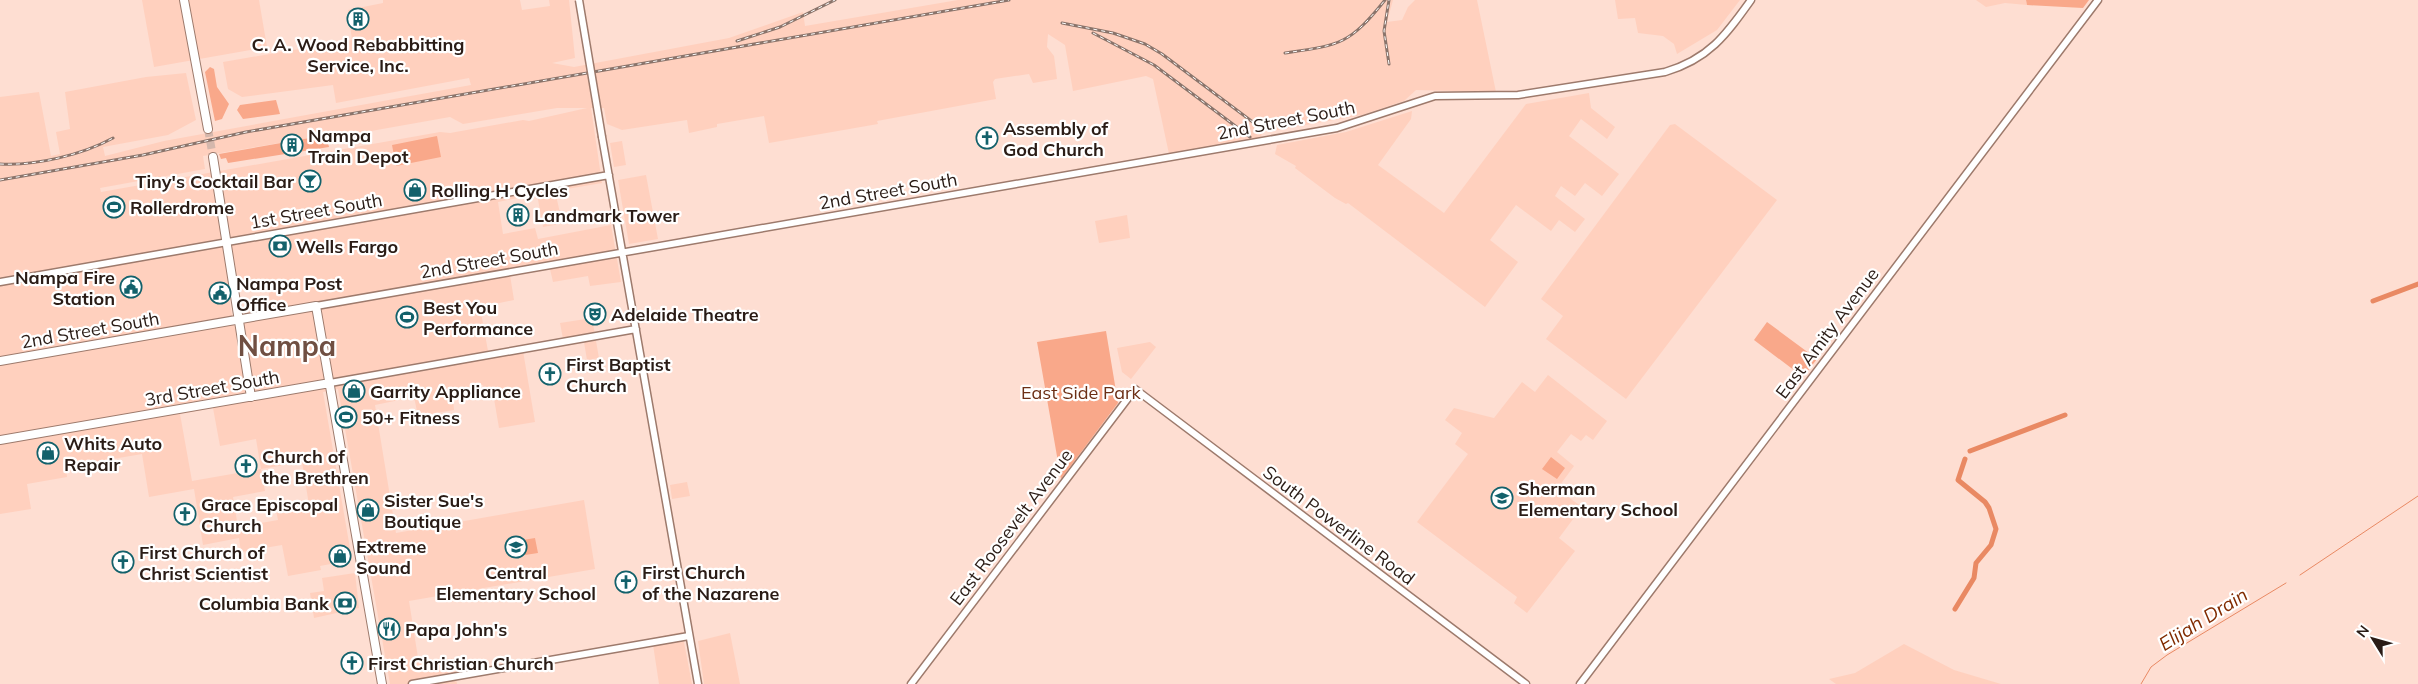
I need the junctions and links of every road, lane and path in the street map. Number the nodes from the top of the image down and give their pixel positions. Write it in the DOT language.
graph roads {
  1 [pos="184,0"];
  2 [pos="579,0"];
  3 [pos="1751,0"];
  4 [pos="2098,0"];
  5 [pos="208,129"];
  6 [pos="213,157"];
  7 [pos="609,175"];
  8 [pos="226,242"];
  9 [pos="622,252"];
  10 [pos="0,282"];
  11 [pos="316,306"];
  12 [pos="239,319"];
  13 [pos="636,329"];
  14 [pos="0,361"];
  15 [pos="330,383"];
  16 [pos="1135,389"];
  17 [pos="252,397"];
  18 [pos="0,440"];
  19 [pos="689,636"];
  20 [pos="382,684"];
  21 [pos="412,684"];
  22 [pos="698,684"];
  23 [pos="911,684"];
  24 [pos="1526,684"];
  25 [pos="1580,684"];
  1 -- 5 [label="main road"];
  2 -- 7 [label="street, bridge"];
  3 -- 9 [label="street, 2nd Street South"];
  4 -- 25 [label="street, East Amity Avenue"];
  6 -- 8 [label="main road"];
  7 -- 8 [label="street, 1st Street South"];
  7 -- 9 [label="street"];
  8 -- 10 [label="street, 1st Street South"];
  8 -- 12 [label="main road"];
  9 -- 11 [label="street, 2nd Street South"];
  9 -- 13 [label="street"];
  11 -- 12 [label="main road, 2nd Street South"];
  11 -- 15 [label="main road"];
  12 -- 14 [label="main road, 2nd Street South"];
  12 -- 17 [label="main road"];
  13 -- 15 [label="street, 3rd Street South"];
  13 -- 19 [label="street"];
  15 -- 17 [label="main road, 3rd Street South"];
  15 -- 20 [label="main road"];
  16 -- 23 [label="street, East Roosevelt Avenue"];
  16 -- 24 [label="street, South Powerline Road"];
  17 -- 18 [label="main road, 3rd Street South"];
  19 -- 21 [label="street"];
  19 -- 22 [label="street"];
}
